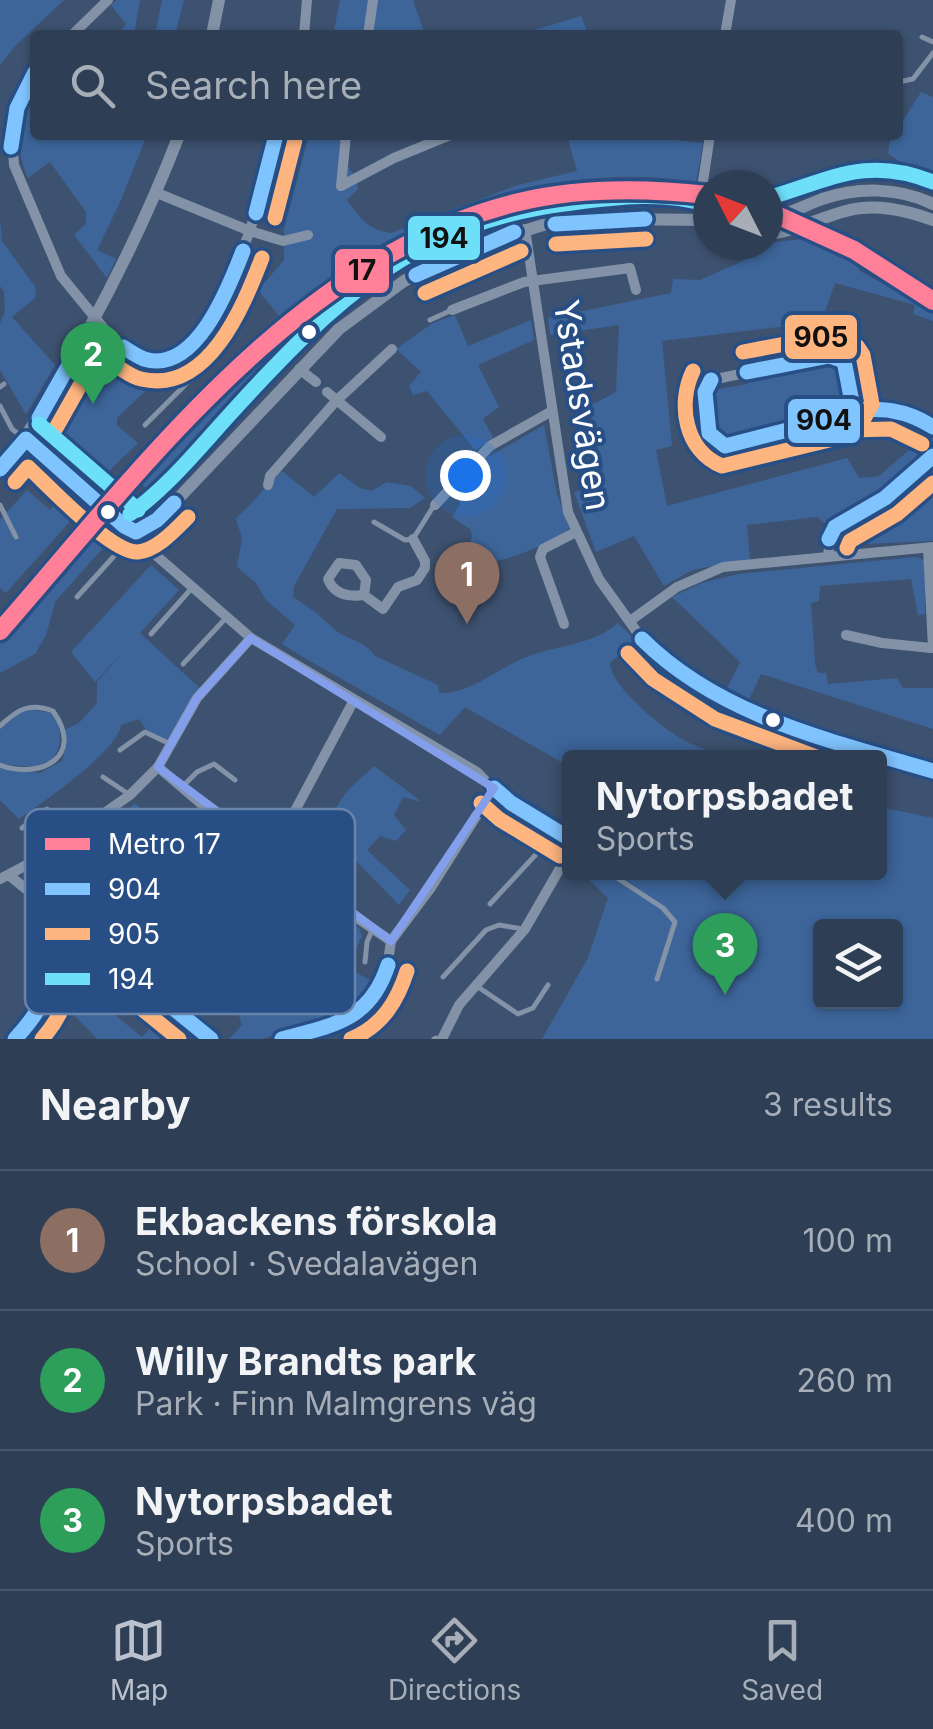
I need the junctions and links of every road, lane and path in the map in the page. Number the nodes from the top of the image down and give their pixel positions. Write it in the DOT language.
graph roads {
  1 [pos="108,0"];
  2 [pos="218,0"];
  3 [pos="307,0"];
  4 [pos="374,0"];
  5 [pos="731,0"];
  6 [pos="77,30"];
  7 [pos="213,30"];
  8 [pos="304,30"];
  9 [pos="369,30"];
  10 [pos="726,30"];
  11 [pos="922,37"];
  12 [pos="933,42"];
  13 [pos="933,53"];
  14 [pos="30,79"];
  15 [pos="903,81"];
  16 [pos="177,140"];
  17 [pos="275,140"];
  18 [pos="346,140"];
  19 [pos="438,140"];
  20 [pos="710,140"];
  21 [pos="708,170"];
  22 [pos="157,194"];
  23 [pos="933,204"];
  24 [pos="783,214"];
  25 [pos="933,220"];
  26 [pos="693,223"];
  27 [pos="525,229"];
  28 [pos="250,231"];
  29 [pos="783,232"];
  30 [pos="308,235"];
  31 [pos="535,280"];
  32 [pos="636,290"];
  33 [pos="452,310"];
  34 [pos="95,318"];
  35 [pos="430,320"];
  36 [pos="192,346"];
  37 [pos="392,349"];
  38 [pos="299,369"];
  39 [pos="316,382"];
  40 [pos="332,397"];
  41 [pos="0,406"];
  42 [pos="15,406"];
  43 [pos="850,410"];
  44 [pos="552,411"];
  45 [pos="4,414"];
  46 [pos="144,425"];
  47 [pos="933,427"];
  48 [pos="381,437"];
  49 [pos="26,440"];
  50 [pos="933,456"];
  51 [pos="0,469"];
  52 [pos="268,485"];
  53 [pos="128,492"];
  54 [pos="0,504"];
  55 [pos="435,505"];
  56 [pos="167,509"];
  57 [pos="374,522"];
  58 [pos="139,531"];
  59 [pos="576,532"];
  60 [pos="16,536"];
  61 [pos="413,539"];
  62 [pos="930,548"];
  63 [pos="828,557"];
  64 [pos="193,587"];
  65 [pos="364,595"];
  66 [pos="77,597"];
  67 [pos="226,618"];
  68 [pos="630,621"];
  69 [pos="564,624"];
  70 [pos="151,634"];
  71 [pos="846,634"];
  72 [pos="251,638"];
  73 [pos="932,648"];
  74 [pos="184,664"];
  75 [pos="354,700"];
  76 [pos="0,726"];
  77 [pos="170,744"];
  78 [pos="120,750"];
  79 [pos="862,750"];
  80 [pos="887,757"];
  81 [pos="0,765"];
  82 [pos="158,767"];
  83 [pos="933,771"];
  84 [pos="102,777"];
  85 [pos="235,780"];
  86 [pos="182,787"];
  87 [pos="494,788"];
  88 [pos="130,795"];
  89 [pos="111,809"];
  90 [pos="209,809"];
  91 [pos="296,809"];
  92 [pos="25,826"];
  93 [pos="22,828"];
  94 [pos="562,834"];
  95 [pos="528,841"];
  96 [pos="541,849"];
  97 [pos="562,864"];
  98 [pos="562,867"];
  99 [pos="620,880"];
  100 [pos="490,904"];
  101 [pos="355,916"];
  102 [pos="373,928"];
  103 [pos="525,929"];
  104 [pos="390,941"];
  105 [pos="365,962"];
  106 [pos="443,976"];
  107 [pos="657,979"];
  108 [pos="475,985"];
  109 [pos="548,985"];
  110 [pos="38,1014"];
  111 [pos="180,1014"];
  112 [pos="15,1039"];
  113 [pos="211,1039"];
  114 [pos="282,1039"];
  115 [pos="438,1039"];
  1 -- 6 [label="street"];
  2 -- 7 [label="street"];
  3 -- 8 [label="street"];
  4 -- 9 [label="street"];
  5 -- 10 [label="street"];
  11 -- 12 [label="lane"];
  13 -- 15 [label="lane"];
  14 -- 34 [label="street"];
  16 -- 22 [label="street"];
  17 -- 28 [label="street"];
  18 -- 19 [label="street"];
  20 -- 21 [label="street"];
  22 -- 28 [label="street"];
  22 -- 34 [label="street"];
  23 -- 24 [label="street"];
  25 -- 29 [label="street"];
  26 -- 27 [label="street"];
  27 -- 31 [label="street, Ystadsvägen"];
  27 -- 38 [label="street"];
  28 -- 30 [label="street"];
  28 -- 36 [label="street"];
  31 -- 32 [label="street"];
  31 -- 33 [label="street"];
  31 -- 44 [label="street, Ystadsvägen"];
  33 -- 35 [label="lane"];
  34 -- 36 [label="street"];
  34 -- 49 [label="street"];
  36 -- 46 [label="lane"];
  37 -- 40 [label="street"];
  38 -- 39 [label="street"];
  38 -- 56 [label="street"];
  40 -- 48 [label="street"];
  40 -- 52 [label="street"];
  41 -- 45 [label="lane"];
  42 -- 45 [label="lane"];
  43 -- 43 [label="street"];
  43 -- 47 [label="street"];
  44 -- 55 [label="street"];
  44 -- 59 [label="street, Ystadsvägen"];
  45 -- 49 [label="lane"];
  49 -- 51 [label="street"];
  49 -- 58 [label="street"];
  50 -- 63 [label="street"];
  53 -- 56 [label="lane"];
  54 -- 60 [label="lane"];
  55 -- 61 [label="lane"];
  56 -- 58 [label="street"];
  57 -- 61 [label="lane"];
  58 -- 64 [label="street"];
  58 -- 66 [label="lane"];
  59 -- 68 [label="street, Ystadsvägen"];
  59 -- 69 [label="street, Ystadsvägen"];
  61 -- 65 [label="street"];
  62 -- 63 [label="street"];
  62 -- 73 [label="street"];
  63 -- 68 [label="street"];
  64 -- 67 [label="street"];
  64 -- 70 [label="lane"];
  67 -- 72 [label="street"];
  67 -- 74 [label="lane"];
  68 -- 79 [label="street, Ystadsvägen"];
  71 -- 73 [label="street"];
  72 -- 75 [label="street"];
  72 -- 77 [label="street"];
  75 -- 87 [label="street"];
  75 -- 91 [label="street"];
  76 -- 81 [label="lane"];
  77 -- 78 [label="lane"];
  77 -- 82 [label="street"];
  80 -- 83 [label="street, Ystadsvägen"];
  82 -- 86 [label="street"];
  82 -- 88 [label="street"];
  84 -- 88 [label="lane"];
  85 -- 86 [label="lane"];
  86 -- 90 [label="street"];
  87 -- 94 [label="street"];
  87 -- 104 [label="street"];
  88 -- 89 [label="street"];
  92 -- 93 [label="lane"];
  95 -- 96 [label="lane"];
  96 -- 97 [label="lane"];
  96 -- 100 [label="lane"];
  98 -- 103 [label="street"];
  99 -- 107 [label="lane"];
  101 -- 102 [label="street"];
  102 -- 104 [label="street"];
  102 -- 105 [label="lane"];
  103 -- 106 [label="lane"];
  103 -- 108 [label="street"];
  104 -- 114 [label="street"];
  108 -- 109 [label="lane"];
  108 -- 115 [label="street"];
  110 -- 112 [label="street"];
  111 -- 113 [label="street"];
}
